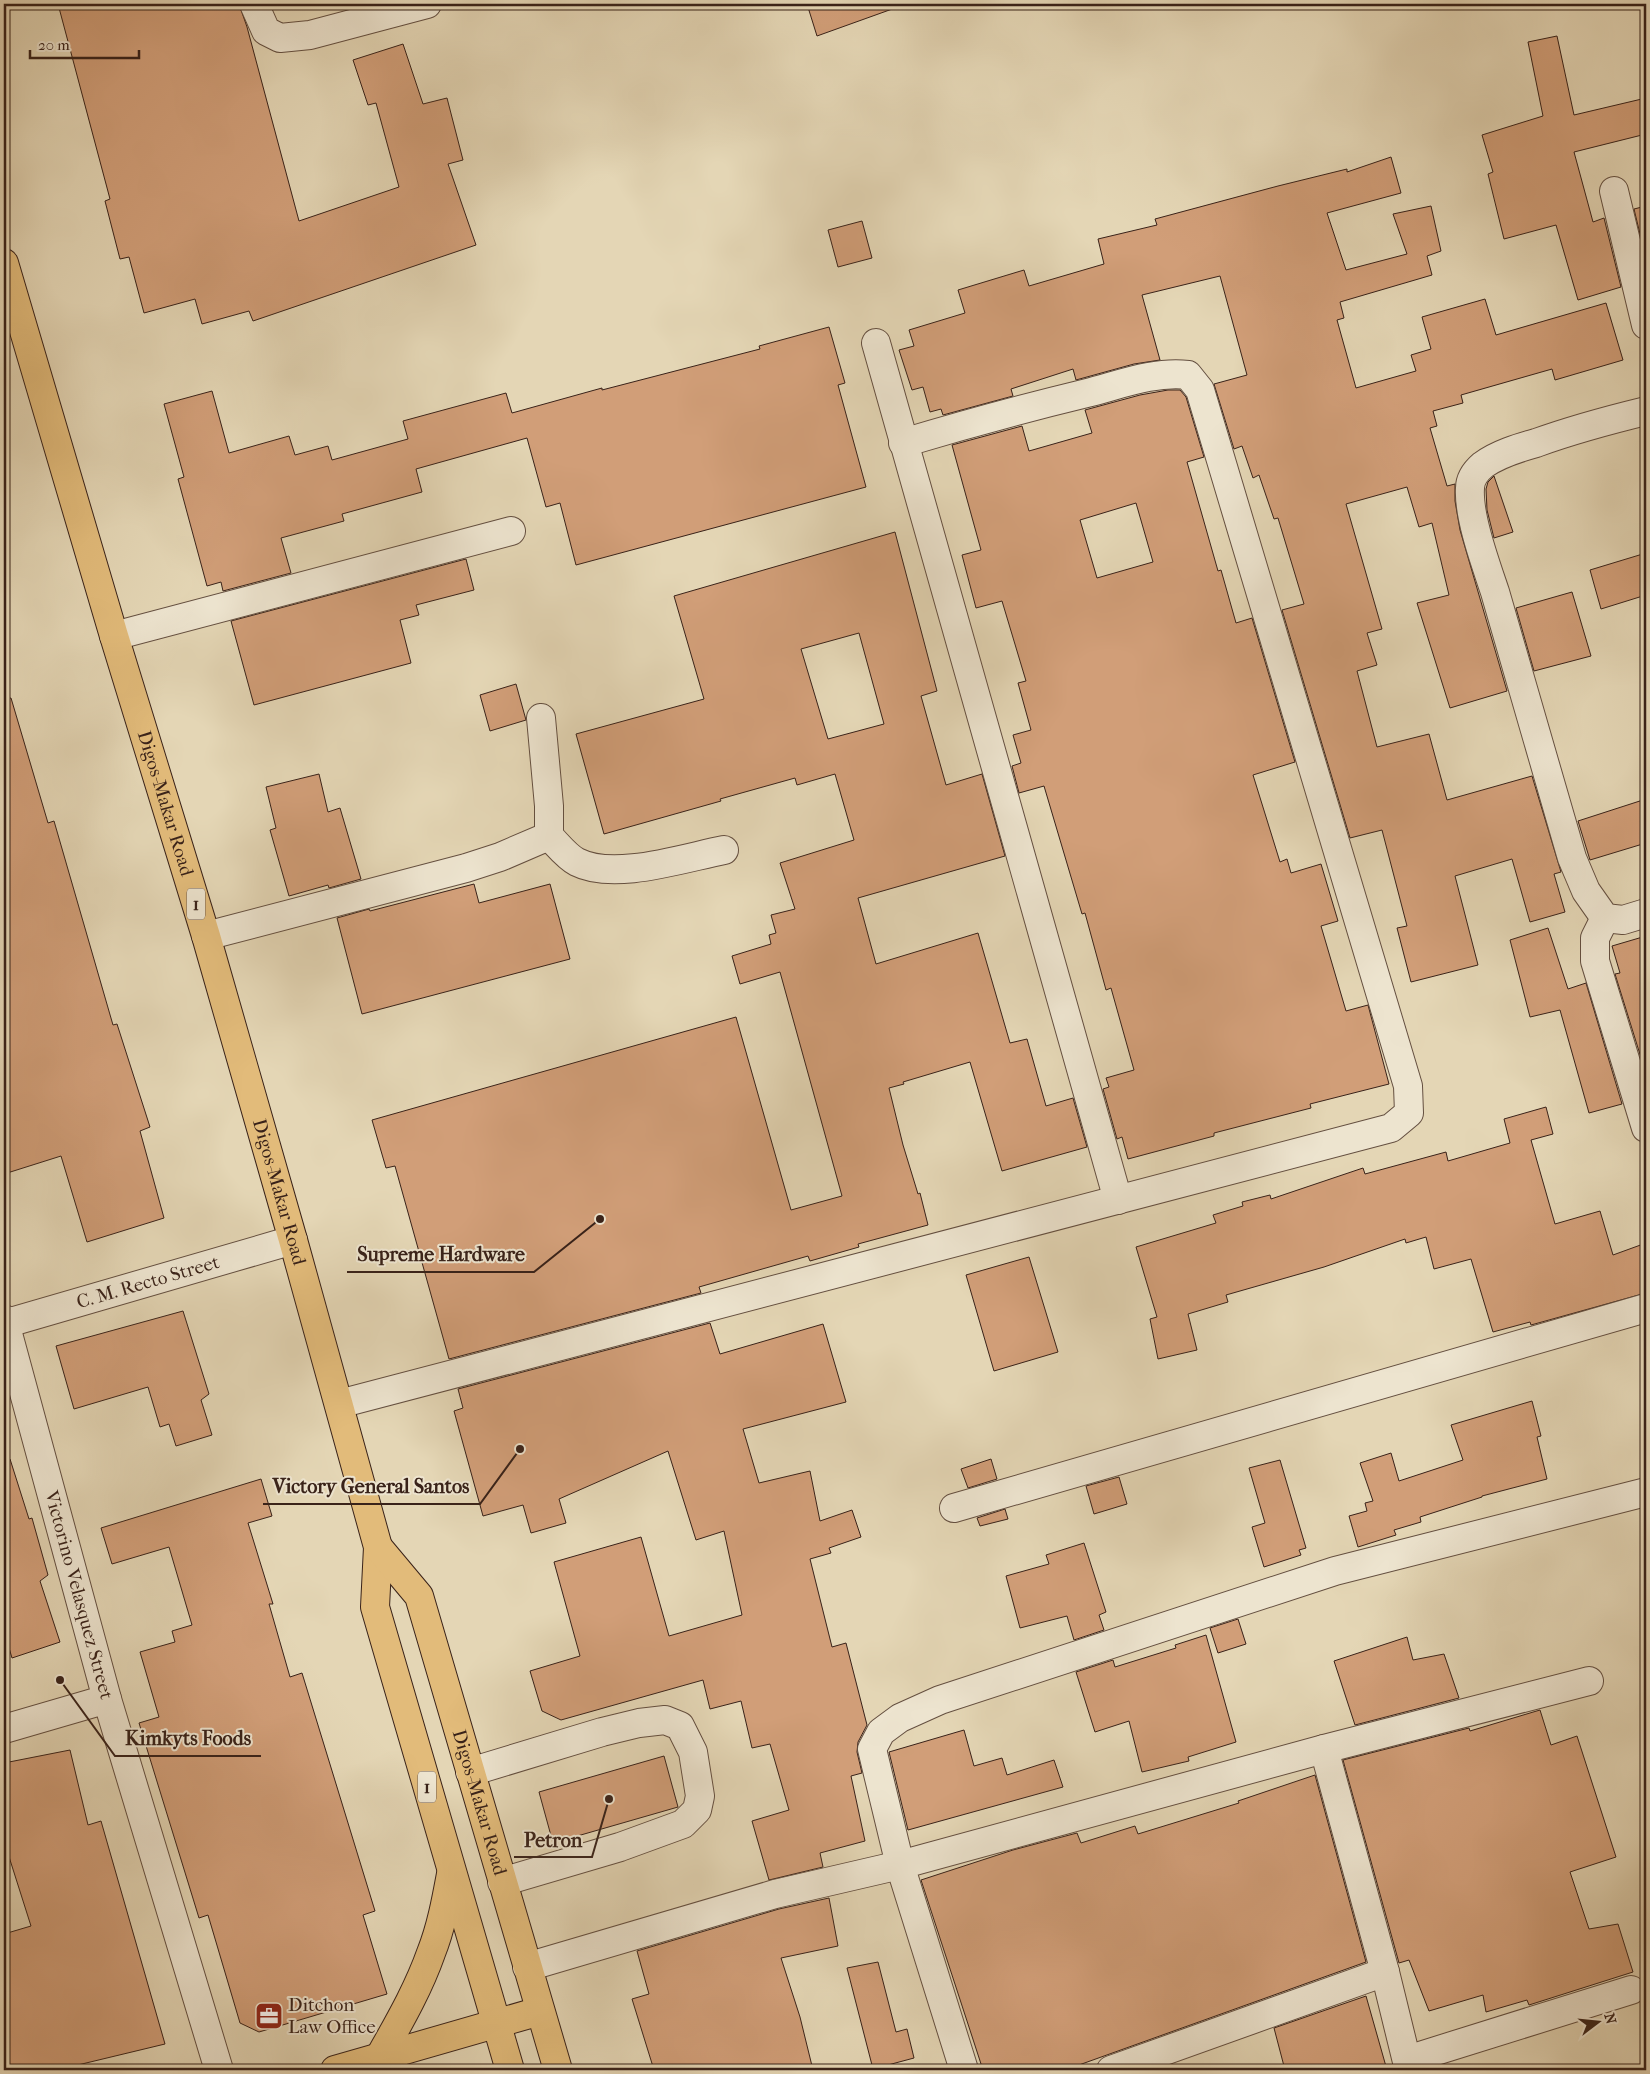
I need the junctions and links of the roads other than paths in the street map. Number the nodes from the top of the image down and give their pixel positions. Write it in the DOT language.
graph roads {
  1 [pos="254,4"];
  2 [pos="428,4"];
  3 [pos="1614,191"];
  4 [pos="4,263"];
  5 [pos="1646,326"];
  6 [pos="876,343"];
  7 [pos="1646,411"];
  8 [pos="902,443"];
  9 [pos="511,531"];
  10 [pos="114,636"];
  11 [pos="541,718"];
  12 [pos="548,836"];
  13 [pos="724,850"];
  14 [pos="1646,913"];
  15 [pos="1605,918"];
  16 [pos="206,936"];
  17 [pos="1646,1128"];
  18 [pos="1118,1200"];
  19 [pos="293,1240"];
  20 [pos="1646,1308"];
  21 [pos="4,1322"];
  22 [pos="339,1404"];
  23 [pos="1646,1492"];
  24 [pos="954,1508"];
  25 [pos="378,1547"];
  26 [pos="1589,1681"];
  27 [pos="106,1699"];
  28 [pos="4,1729"];
  29 [pos="1324,1749"];
  30 [pos="470,1772"];
  31 [pos="900,1865"];
  32 [pos="452,1871"];
  33 [pos="502,1882"];
  34 [pos="528,1967"];
  35 [pos="1385,1972"];
  36 [pos="1631,1990"];
  37 [pos="540,2011"];
  38 [pos="496,2024"];
  39 [pos="379,2058"];
  40 [pos="1408,2065"];
  41 [pos="219,2070"];
  42 [pos="336,2070"];
  43 [pos="404,2070"];
  44 [pos="510,2070"];
  45 [pos="558,2070"];
  46 [pos="964,2070"];
  47 [pos="1111,2070"];
  1 -- 2 [label="street"];
  3 -- 5 [label="street"];
  4 -- 10 [label="main road, Digos-Makar Road / 1"];
  6 -- 8 [label="street"];
  7 -- 15 [label="street"];
  8 -- 18 [label="street"];
  8 -- 18 [label="street"];
  9 -- 10 [label="street"];
  10 -- 16 [label="main road, Digos-Makar Road / 1"];
  11 -- 12 [label="street"];
  12 -- 13 [label="street"];
  12 -- 16 [label="street"];
  14 -- 15 [label="street"];
  15 -- 17 [label="street"];
  16 -- 19 [label="main road, Digos-Makar Road / 1"];
  18 -- 22 [label="street"];
  19 -- 21 [label="street, C. M. Recto Street"];
  19 -- 22 [label="main road, Digos-Makar Road / 1"];
  20 -- 24 [label="street"];
  21 -- 27 [label="street, Victorino Velasquez Street"];
  22 -- 25 [label="main road, Digos-Makar Road / 1"];
  23 -- 31 [label="street"];
  25 -- 30 [label="main road, Digos-Makar Road / 1"];
  25 -- 32 [label="main road, Digos-Makar Road / 1"];
  26 -- 29 [label="street"];
  27 -- 28 [label="street"];
  27 -- 41 [label="street, Victorino Velasquez Street"];
  29 -- 31 [label="street"];
  29 -- 35 [label="street"];
  30 -- 33 [label="main road, Digos-Makar Road / 1"];
  30 -- 33 [label="street"];
  31 -- 34 [label="street"];
  31 -- 46 [label="street"];
  32 -- 38 [label="main road, Digos-Makar Road / 1"];
  32 -- 39 [label="main road"];
  33 -- 34 [label="main road, Digos-Makar Road / 1"];
  34 -- 37 [label="main road, Digos-Makar Road / 1"];
  35 -- 40 [label="street"];
  35 -- 47 [label="street"];
  36 -- 40 [label="street"];
  37 -- 38 [label="main road"];
  37 -- 45 [label="main road, Digos-Makar Road / 1"];
  38 -- 39 [label="main road"];
  38 -- 44 [label="main road, Digos-Makar Road / 1"];
  39 -- 42 [label="main road"];
  39 -- 43 [label="main road"];
}
